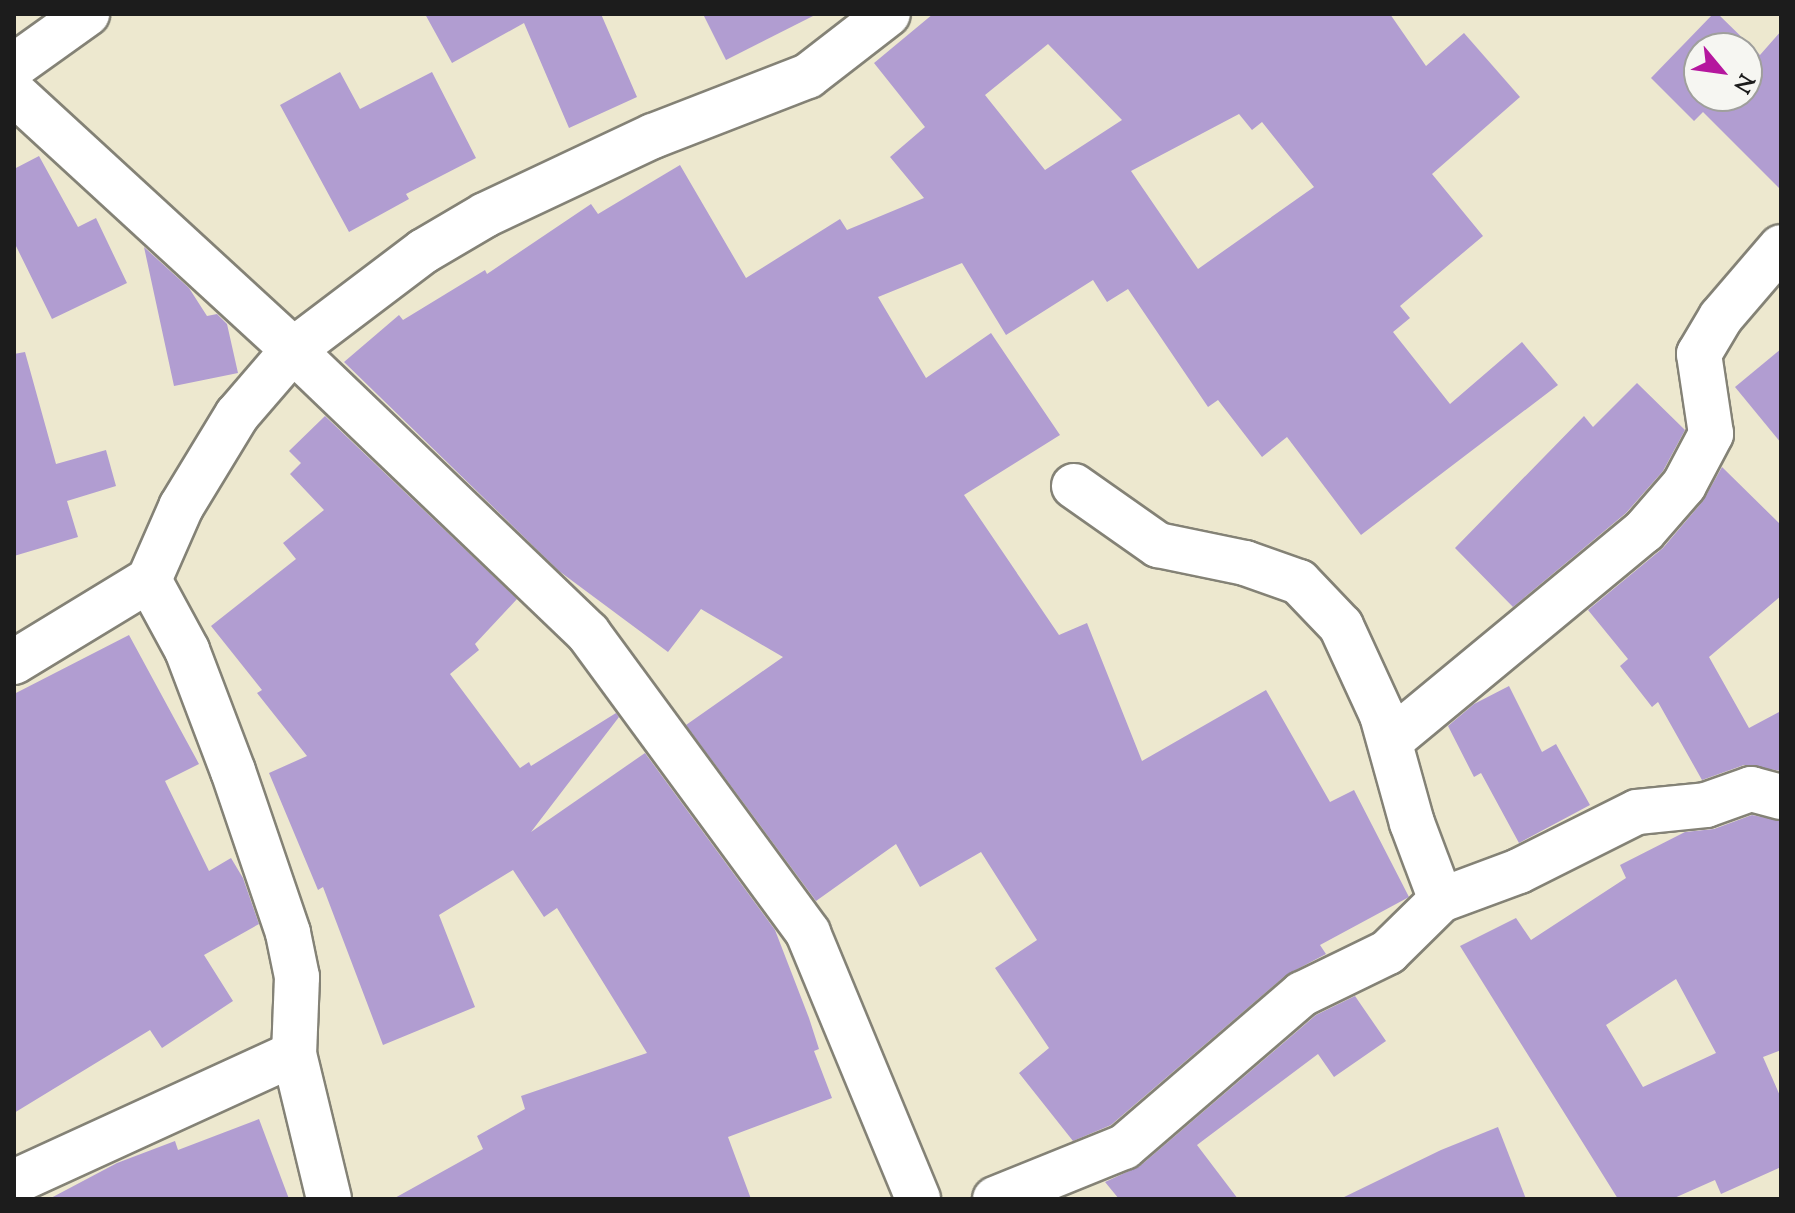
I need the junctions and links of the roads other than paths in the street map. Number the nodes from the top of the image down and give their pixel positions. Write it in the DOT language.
graph roads {
  1 [pos="87,14"];
  2 [pos="888,14"];
  3 [pos="14,66"];
  4 [pos="14,93"];
  5 [pos="1781,247"];
  6 [pos="293,350"];
  7 [pos="1074,486"];
  8 [pos="149,580"];
  9 [pos="14,662"];
  10 [pos="1390,741"];
  11 [pos="1781,797"];
  12 [pos="1441,900"];
  13 [pos="294,1054"];
  14 [pos="14,1182"];
  15 [pos="329,1199"];
  16 [pos="918,1199"];
  17 [pos="995,1199"];
  1 -- 3 [label="street"];
  2 -- 6 [label="street"];
  4 -- 6 [label="street"];
  5 -- 10 [label="street"];
  6 -- 8 [label="street"];
  6 -- 16 [label="street"];
  7 -- 10 [label="street"];
  8 -- 9 [label="street"];
  8 -- 13 [label="street"];
  10 -- 12 [label="street"];
  11 -- 12 [label="street"];
  12 -- 17 [label="street"];
  13 -- 14 [label="street"];
  13 -- 15 [label="street"];
}
